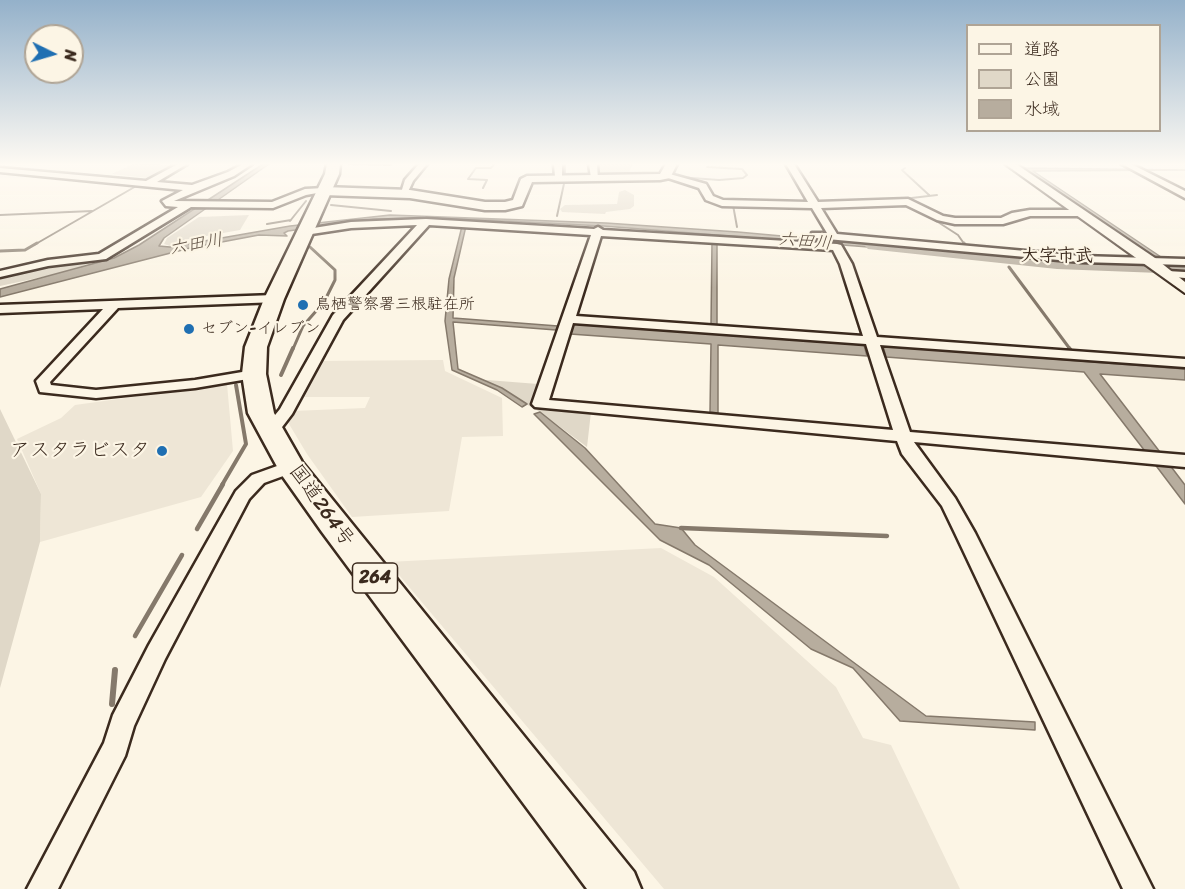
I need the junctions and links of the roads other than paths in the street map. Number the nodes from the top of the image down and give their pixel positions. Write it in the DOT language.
graph roads {
  1 [pos="194,205"];
  2 [pos="204,205"];
  3 [pos="274,205"];
  4 [pos="317,205"];
  5 [pos="481,205"];
  6 [pos="515,205"];
  7 [pos="805,205"];
  8 [pos="828,205"];
  9 [pos="915,205"];
  10 [pos="1069,205"];
  11 [pos="816,206"];
  12 [pos="507,212"];
  13 [pos="1080,213"];
  14 [pos="426,222"];
  15 [pos="600,224"];
  16 [pos="496,225"];
  17 [pos="307,228"];
  18 [pos="762,231"];
  19 [pos="834,237"];
  20 [pos="1150,261"];
  21 [pos="1185,262"];
  22 [pos="2,270"];
  23 [pos="1167,274"];
  24 [pos="1185,275"];
  25 [pos="1185,289"];
  26 [pos="274,299"];
  27 [pos="115,304"];
  28 [pos="0,309"];
  29 [pos="568,319"];
  30 [pos="872,341"];
  31 [pos="1185,363"];
  32 [pos="254,374"];
  33 [pos="270,431"];
  34 [pos="903,437"];
  35 [pos="1185,461"];
  36 [pos="291,467"];
  37 [pos="42,889"];
  38 [pos="617,889"];
  39 [pos="1138,889"];
  1 -- 22 [label="street"];
  2 -- 3 [label="street"];
  4 -- 17 [label="highway, 国道264号 / 264"];
  5 -- 12 [label="main road"];
  6 -- 12 [label="main road"];
  7 -- 11 [label="street"];
  8 -- 11 [label="street"];
  9 -- 13 [label="street"];
  10 -- 13 [label="street"];
  11 -- 19 [label="street"];
  12 -- 16 [label="street"];
  13 -- 20 [label="street"];
  14 -- 16 [label="street"];
  14 -- 17 [label="street"];
  14 -- 33 [label="street"];
  15 -- 16 [label="street"];
  15 -- 29 [label="street"];
  15 -- 30 [label="street"];
  17 -- 26 [label="highway, 国道264号 / 264"];
  18 -- 19 [label="street"];
  19 -- 20 [label="street"];
  20 -- 21 [label="street"];
  20 -- 23 [label="street"];
  23 -- 24 [label="street"];
  23 -- 25 [label="street"];
  26 -- 27 [label="street"];
  26 -- 32 [label="highway, 国道264号 / 264"];
  27 -- 28 [label="street"];
  27 -- 32 [label="street"];
  29 -- 30 [label="street"];
  29 -- 34 [label="street"];
  30 -- 31 [label="street"];
  30 -- 34 [label="street"];
  32 -- 33 [label="highway, 国道264号 / 264"];
  33 -- 36 [label="highway, 国道264号 / 264"];
  34 -- 35 [label="street"];
  34 -- 39 [label="street"];
  36 -- 37 [label="street"];
  36 -- 38 [label="highway, 国道264号 / 264"];
}
